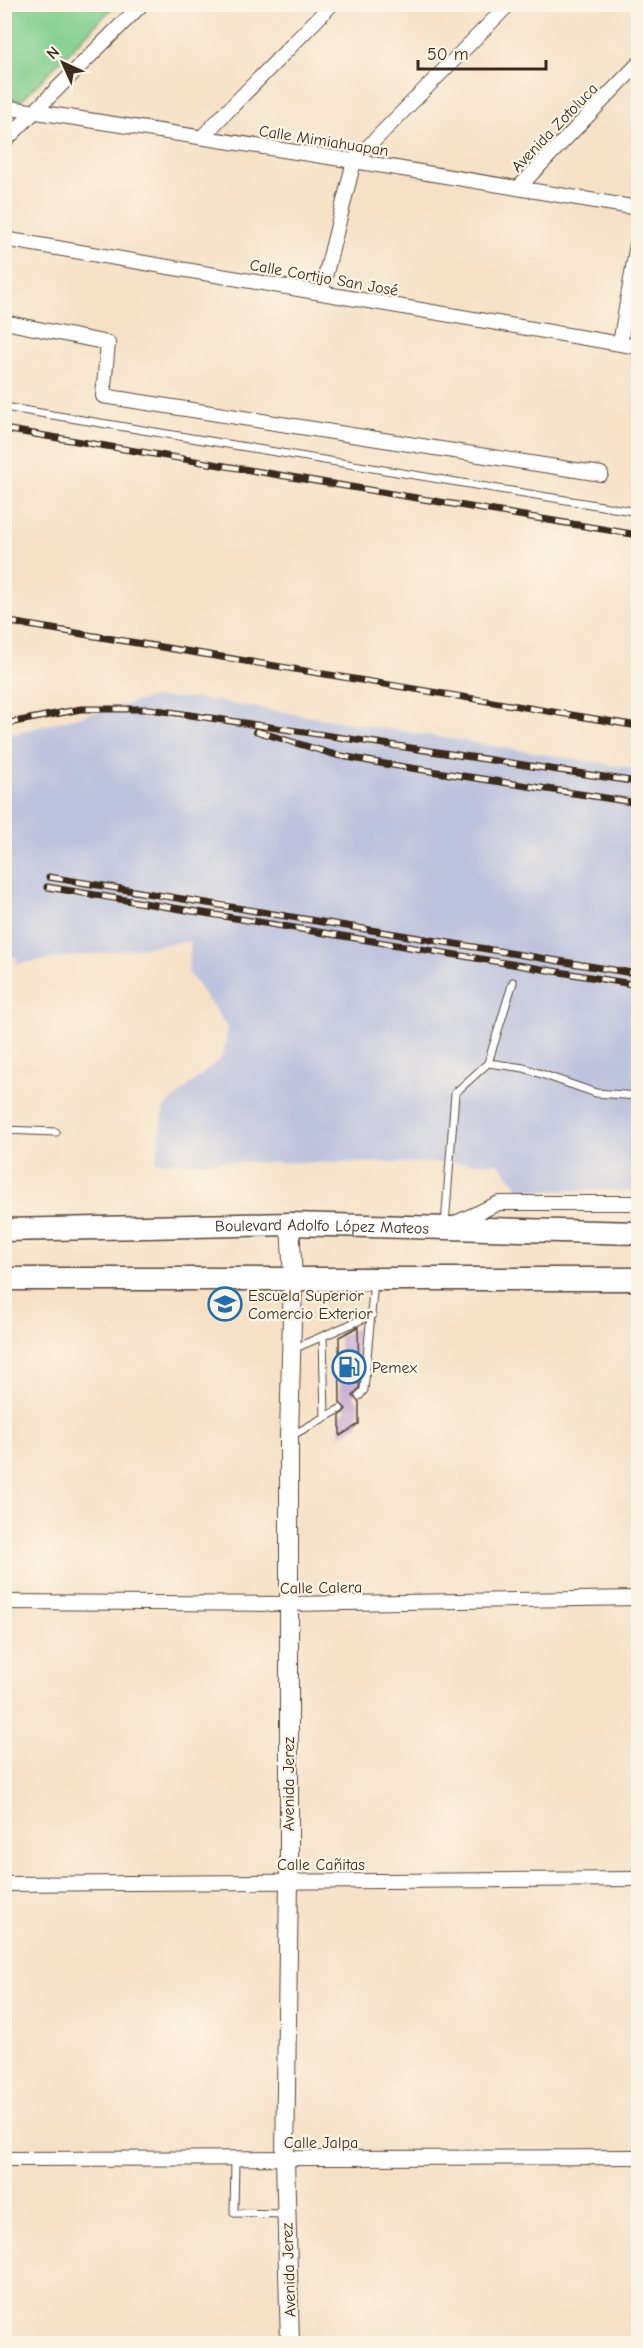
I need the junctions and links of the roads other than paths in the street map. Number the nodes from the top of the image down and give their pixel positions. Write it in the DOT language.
graph roads {
  1 [pos="142,4"];
  2 [pos="332,4"];
  3 [pos="509,4"];
  4 [pos="639,64"];
  5 [pos="4,107"];
  6 [pos="34,112"];
  7 [pos="202,137"];
  8 [pos="4,142"];
  9 [pos="354,161"];
  10 [pos="518,188"];
  11 [pos="639,208"];
  12 [pos="639,238"];
  13 [pos="4,239"];
  14 [pos="321,293"];
  15 [pos="4,322"];
  16 [pos="620,344"];
  17 [pos="639,347"];
  18 [pos="4,406"];
  19 [pos="601,474"];
  20 [pos="639,512"];
  21 [pos="513,982"];
  22 [pos="488,1063"];
  23 [pos="639,1096"];
  24 [pos="4,1130"];
  25 [pos="56,1132"];
  26 [pos="639,1203"];
  27 [pos="290,1224"];
  28 [pos="445,1228"];
  29 [pos="4,1230"];
  30 [pos="639,1233"];
  31 [pos="293,1278"];
  32 [pos="4,1279"];
  33 [pos="374,1279"];
  34 [pos="639,1279"];
  35 [pos="372,1315"];
  36 [pos="323,1338"];
  37 [pos="291,1350"];
  38 [pos="359,1396"];
  39 [pos="340,1409"];
  40 [pos="325,1417"];
  41 [pos="289,1437"];
  42 [pos="639,1598"];
  43 [pos="4,1602"];
  44 [pos="288,1604"];
  45 [pos="639,1879"];
  46 [pos="289,1881"];
  47 [pos="4,1884"];
  48 [pos="639,2157"];
  49 [pos="4,2159"];
  50 [pos="235,2159"];
  51 [pos="285,2159"];
  52 [pos="286,2214"];
  53 [pos="290,2343"];
  1 -- 6 [label="street"];
  2 -- 7 [label="street"];
  3 -- 9 [label="street"];
  4 -- 10 [label="street, Avenida Zotoluca"];
  5 -- 6 [label="street, Calle Mimiahuapan"];
  6 -- 7 [label="street, Calle Mimiahuapan"];
  6 -- 8 [label="street"];
  7 -- 9 [label="street, Calle Mimiahuapan"];
  9 -- 10 [label="street, Calle Mimiahuapan"];
  9 -- 14 [label="street"];
  10 -- 11 [label="street, Calle Mimiahuapan"];
  12 -- 16 [label="street"];
  13 -- 14 [label="street, Calle Cortijo San José"];
  14 -- 16 [label="street, Calle Cortijo San José"];
  15 -- 19 [label="street"];
  16 -- 17 [label="street, Calle Cortijo San José"];
  18 -- 20 [label="lane"];
  21 -- 22 [label="lane"];
  22 -- 23 [label="lane"];
  22 -- 28 [label="lane"];
  24 -- 25 [label="lane"];
  26 -- 28 [label="street"];
  27 -- 28 [label="main road, Boulevard Adolfo López Mateos"];
  27 -- 29 [label="main road, Boulevard Adolfo López Mateos"];
  27 -- 31 [label="street, Avenida Jerez"];
  28 -- 30 [label="main road, Boulevard Adolfo López Mateos"];
  31 -- 32 [label="main road"];
  31 -- 33 [label="main road"];
  31 -- 37 [label="street, Avenida Jerez"];
  33 -- 34 [label="main road"];
  33 -- 35 [label="lane"];
  35 -- 36 [label="lane"];
  35 -- 38 [label="lane"];
  36 -- 37 [label="lane"];
  36 -- 40 [label="lane"];
  37 -- 41 [label="street, Avenida Jerez"];
  39 -- 40 [label="lane"];
  40 -- 41 [label="lane"];
  41 -- 44 [label="street, Avenida Jerez"];
  42 -- 44 [label="street, Calle Calera"];
  43 -- 44 [label="street, Calle Calera"];
  44 -- 46 [label="street, Avenida Jerez"];
  45 -- 46 [label="street, Calle Cañitas"];
  46 -- 47 [label="street, Calle Cañitas"];
  46 -- 51 [label="street, Avenida Jerez"];
  48 -- 51 [label="street, Calle Jalpa"];
  49 -- 50 [label="street, Calle Jalpa"];
  50 -- 51 [label="street, Calle Jalpa"];
  50 -- 52 [label="lane"];
  51 -- 52 [label="street, Avenida Jerez"];
  52 -- 53 [label="street, Avenida Jerez"];
}
